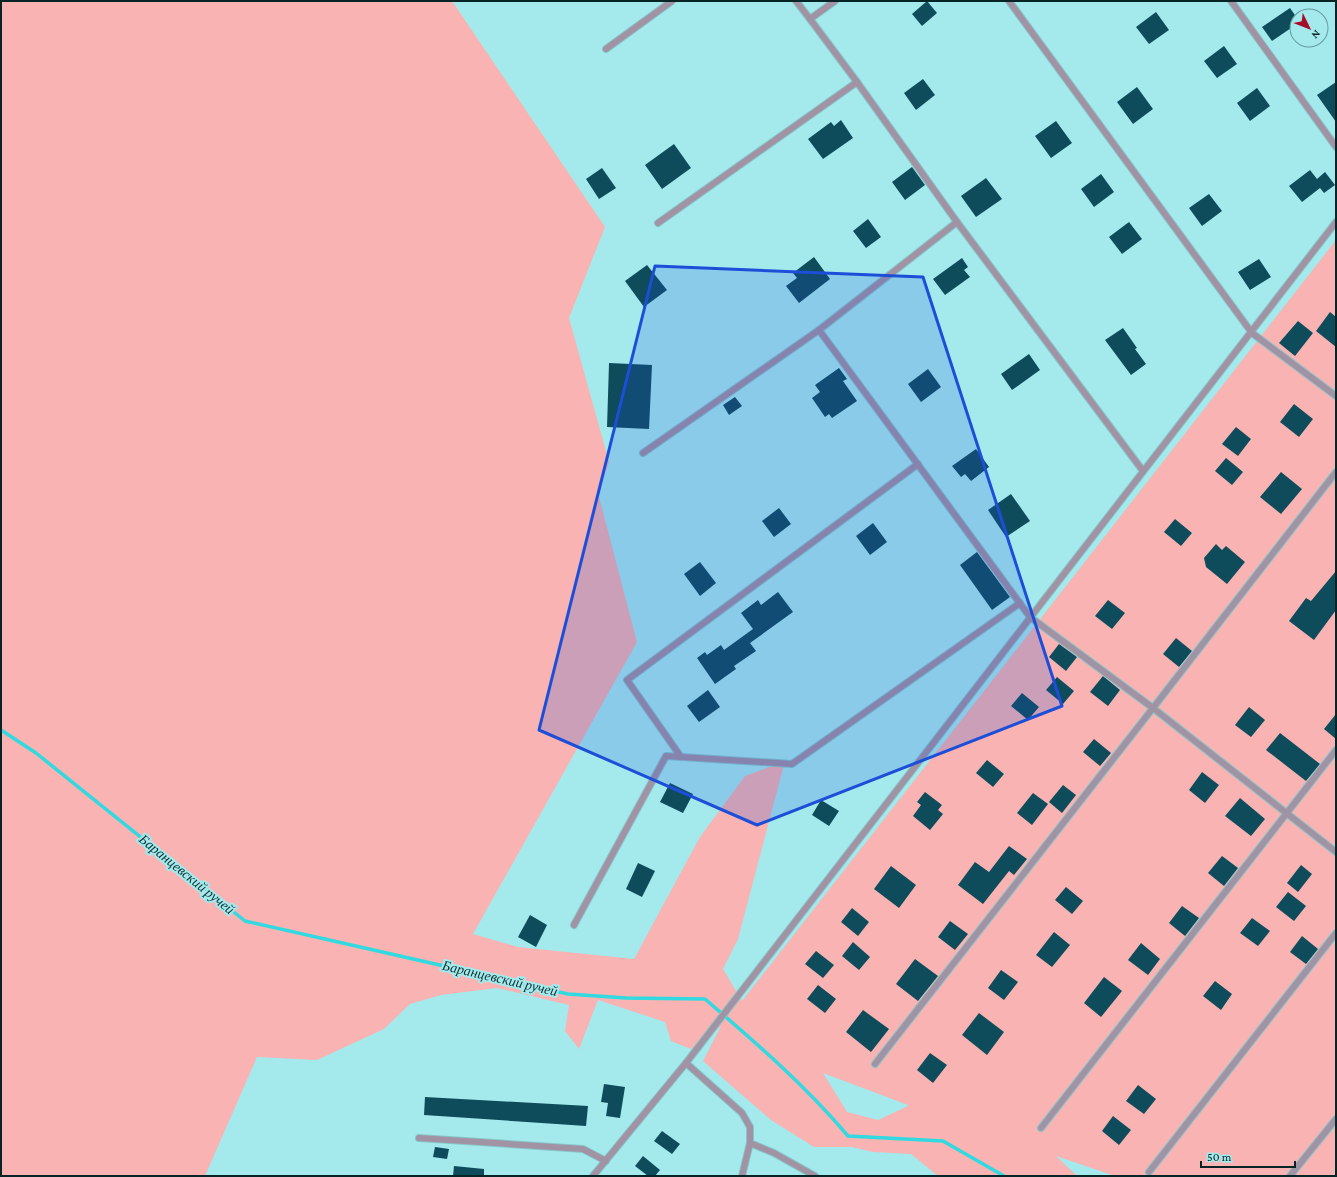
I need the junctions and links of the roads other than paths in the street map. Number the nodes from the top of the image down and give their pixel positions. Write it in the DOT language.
graph roads {
  1 [pos="672,1"];
  2 [pos="796,1"];
  3 [pos="835,1"];
  4 [pos="1009,1"];
  5 [pos="1231,1"];
  6 [pos="810,19"];
  7 [pos="606,49"];
  8 [pos="857,82"];
  9 [pos="1336,147"];
  10 [pos="957,222"];
  11 [pos="1336,222"];
  12 [pos="658,223"];
  13 [pos="819,330"];
  14 [pos="1252,332"];
  15 [pos="1336,396"];
  16 [pos="643,452"];
  17 [pos="918,464"];
  18 [pos="1143,472"];
  19 [pos="1336,472"];
  20 [pos="1020,603"];
  21 [pos="1030,616"];
  22 [pos="1153,708"];
  23 [pos="1336,750"];
  24 [pos="681,757"];
  25 [pos="1286,813"];
  26 [pos="1336,852"];
  27 [pos="574,925"];
  28 [pos="1336,933"];
  29 [pos="686,1063"];
  30 [pos="875,1064"];
  31 [pos="1336,1119"];
  32 [pos="1041,1128"];
  33 [pos="419,1138"];
  34 [pos="750,1143"];
  35 [pos="606,1161"];
  36 [pos="1149,1172"];
  37 [pos="593,1176"];
  38 [pos="742,1176"];
  39 [pos="814,1176"];
  40 [pos="1290,1176"];
  1 -- 7 [label="lane"];
  2 -- 6 [label="lane"];
  3 -- 6 [label="lane"];
  4 -- 14 [label="lane"];
  5 -- 9 [label="lane"];
  6 -- 8 [label="lane"];
  8 -- 10 [label="lane"];
  8 -- 12 [label="lane"];
  10 -- 13 [label="lane"];
  10 -- 18 [label="lane"];
  11 -- 14 [label="lane"];
  13 -- 16 [label="lane"];
  13 -- 17 [label="lane"];
  14 -- 15 [label="lane"];
  14 -- 18 [label="lane"];
  17 -- 20 [label="lane"];
  17 -- 24 [label="lane"];
  18 -- 21 [label="lane"];
  19 -- 22 [label="lane"];
  20 -- 21 [label="lane"];
  20 -- 24 [label="lane"];
  21 -- 22 [label="lane"];
  21 -- 29 [label="lane"];
  22 -- 25 [label="lane"];
  22 -- 30 [label="lane"];
  23 -- 25 [label="lane"];
  24 -- 27 [label="lane"];
  25 -- 26 [label="lane"];
  25 -- 32 [label="lane"];
  28 -- 36 [label="lane"];
  29 -- 34 [label="lane"];
  29 -- 35 [label="lane"];
  31 -- 40 [label="lane"];
  33 -- 35 [label="lane"];
  34 -- 38 [label="lane"];
  34 -- 39 [label="lane"];
  35 -- 37 [label="lane"];
}
